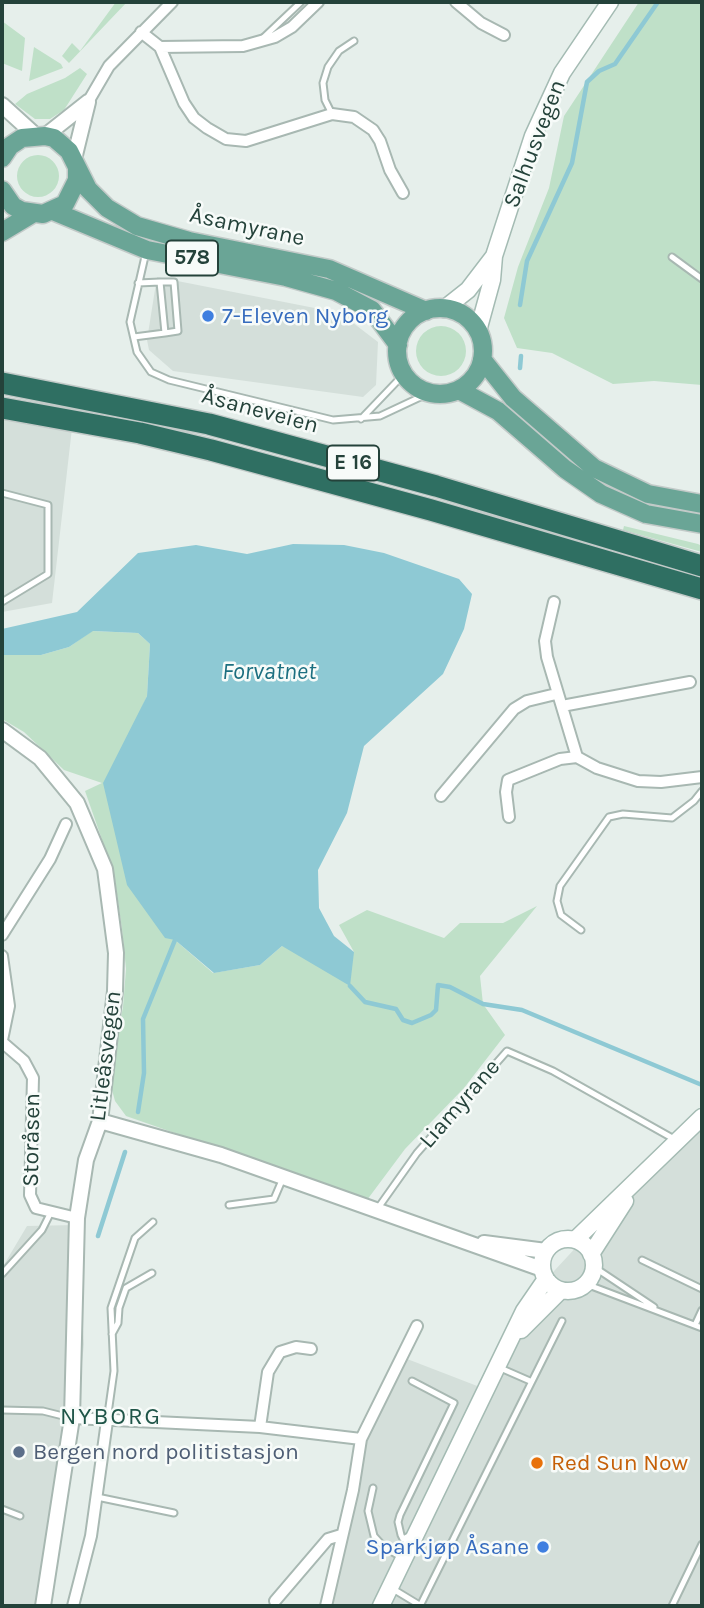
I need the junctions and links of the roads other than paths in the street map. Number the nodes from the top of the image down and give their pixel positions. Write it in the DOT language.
graph roads {
  1 [pos="172,2"];
  2 [pos="301,2"];
  3 [pos="318,2"];
  4 [pos="456,2"];
  5 [pos="610,2"];
  6 [pos="141,32"];
  7 [pos="504,35"];
  8 [pos="354,41"];
  9 [pos="259,42"];
  10 [pos="160,47"];
  11 [pos="88,102"];
  12 [pos="2,105"];
  13 [pos="332,114"];
  14 [pos="40,135"];
  15 [pos="2,156"];
  16 [pos="75,163"];
  17 [pos="2,191"];
  18 [pos="403,192"];
  19 [pos="53,211"];
  20 [pos="32,214"];
  21 [pos="2,232"];
  22 [pos="147,250"];
  23 [pos="494,256"];
  24 [pos="672,257"];
  25 [pos="702,279"];
  26 [pos="160,282"];
  27 [pos="138,283"];
  28 [pos="435,310"];
  29 [pos="478,331"];
  30 [pos="165,333"];
  31 [pos="134,337"];
  32 [pos="398,345"];
  33 [pos="482,359"];
  34 [pos="404,374"];
  35 [pos="2,383"];
  36 [pos="459,390"];
  37 [pos="429,393"];
  38 [pos="2,408"];
  39 [pos="361,419"];
  40 [pos="2,493"];
  41 [pos="702,504"];
  42 [pos="702,524"];
  43 [pos="702,566"];
  44 [pos="702,590"];
  45 [pos="2,602"];
  46 [pos="554,602"];
  47 [pos="690,682"];
  48 [pos="556,694"];
  49 [pos="562,706"];
  50 [pos="2,730"];
  51 [pos="577,757"];
  52 [pos="702,777"];
  53 [pos="702,790"];
  54 [pos="441,796"];
  55 [pos="509,817"];
  56 [pos="66,824"];
  57 [pos="581,930"];
  58 [pos="2,935"];
  59 [pos="2,956"];
  60 [pos="2,1041"];
  61 [pos="702,1117"];
  62 [pos="100,1121"];
  63 [pos="676,1141"];
  64 [pos="283,1178"];
  65 [pos="635,1184"];
  66 [pos="229,1206"];
  67 [pos="376,1212"];
  68 [pos="50,1214"];
  69 [pos="77,1218"];
  70 [pos="153,1222"];
  71 [pos="575,1240"];
  72 [pos="468,1243"];
  73 [pos="546,1251"];
  74 [pos="593,1260"];
  75 [pos="642,1260"];
  76 [pos="152,1273"];
  77 [pos="2,1274"];
  78 [pos="544,1274"];
  79 [pos="586,1284"];
  80 [pos="702,1289"];
  81 [pos="561,1290"];
  82 [pos="702,1310"];
  83 [pos="659,1311"];
  84 [pos="562,1321"];
  85 [pos="417,1325"];
  86 [pos="695,1325"];
  87 [pos="702,1328"];
  88 [pos="112,1334"];
  89 [pos="508,1345"];
  90 [pos="311,1349"];
  91 [pos="497,1367"];
  92 [pos="412,1381"];
  93 [pos="530,1381"];
  94 [pos="2,1410"];
  95 [pos="72,1418"];
  96 [pos="107,1421"];
  97 [pos="260,1427"];
  98 [pos="361,1439"];
  99 [pos="373,1488"];
  100 [pos="97,1497"];
  101 [pos="2,1509"];
  102 [pos="174,1513"];
  103 [pos="20,1516"];
  104 [pos="413,1534"];
  105 [pos="341,1535"];
  106 [pos="702,1544"];
  107 [pos="403,1558"];
  108 [pos="390,1588"];
  109 [pos="275,1601"];
  110 [pos="43,1606"];
  111 [pos="74,1606"];
  112 [pos="326,1606"];
  113 [pos="381,1606"];
  114 [pos="421,1606"];
  115 [pos="672,1606"];
  1 -- 6 [label="street"];
  2 -- 9 [label="lane"];
  3 -- 9 [label="street"];
  4 -- 7 [label="street"];
  5 -- 23 [label="main road, Salhusvegen"];
  6 -- 10 [label="street"];
  6 -- 11 [label="street"];
  8 -- 13 [label="lane"];
  9 -- 10 [label="street"];
  10 -- 13 [label="street"];
  11 -- 14 [label="street"];
  11 -- 16 [label="street"];
  12 -- 14 [label="street"];
  13 -- 18 [label="street"];
  14 -- 15 [label="main road"];
  14 -- 16 [label="main road, 578"];
  16 -- 19 [label="main road"];
  16 -- 28 [label="main road, Åsamyrane / 578"];
  17 -- 20 [label="main road"];
  19 -- 20 [label="main road"];
  19 -- 22 [label="main road, Åsamyrane / 578"];
  20 -- 21 [label="main road"];
  22 -- 27 [label="lane"];
  22 -- 32 [label="main road, Åsamyrane / 578"];
  23 -- 28 [label="main road, Salhusvegen"];
  23 -- 29 [label="main road, Salhusvegen"];
  24 -- 25 [label="lane"];
  26 -- 27 [label="lane"];
  26 -- 30 [label="lane"];
  26 -- 30 [label="lane"];
  27 -- 31 [label="lane"];
  28 -- 29 [label="main road, 578"];
  28 -- 32 [label="main road"];
  29 -- 33 [label="main road"];
  30 -- 31 [label="lane"];
  31 -- 39 [label="lane"];
  32 -- 34 [label="main road, 578"];
  33 -- 36 [label="main road"];
  33 -- 41 [label="main road"];
  34 -- 37 [label="main road"];
  34 -- 39 [label="lane"];
  35 -- 43 [label="highway, Åsaneveien / E 16"];
  36 -- 37 [label="main road"];
  36 -- 42 [label="main road"];
  37 -- 39 [label="lane"];
  38 -- 44 [label="highway, E 16"];
  40 -- 45 [label="lane"];
  46 -- 48 [label="street"];
  47 -- 49 [label="street"];
  48 -- 49 [label="street"];
  48 -- 54 [label="street"];
  49 -- 51 [label="street"];
  50 -- 62 [label="street, Litleåsvegen"];
  51 -- 52 [label="street"];
  51 -- 55 [label="street"];
  53 -- 57 [label="lane"];
  56 -- 58 [label="street"];
  59 -- 60 [label="street, Storåsen"];
  60 -- 68 [label="street, Storåsen"];
  61 -- 63 [label="main road"];
  62 -- 64 [label="street"];
  62 -- 69 [label="street, Litleåsvegen"];
  63 -- 65 [label="main road"];
  63 -- 67 [label="lane, Liamyrane"];
  64 -- 66 [label="lane"];
  64 -- 67 [label="street"];
  65 -- 71 [label="main road"];
  65 -- 74 [label="main road"];
  67 -- 72 [label="street"];
  68 -- 69 [label="street, Storåsen"];
  68 -- 77 [label="lane"];
  69 -- 95 [label="street, Litleåsvegen"];
  70 -- 88 [label="lane"];
  71 -- 73 [label="main road"];
  71 -- 74 [label="main road"];
  72 -- 73 [label="street"];
  72 -- 78 [label="street"];
  73 -- 78 [label="main road"];
  74 -- 79 [label="main road"];
  74 -- 83 [label="lane"];
  75 -- 80 [label="lane"];
  76 -- 88 [label="lane"];
  78 -- 81 [label="main road"];
  78 -- 89 [label="main road"];
  79 -- 81 [label="main road"];
  79 -- 83 [label="lane"];
  81 -- 89 [label="main road"];
  82 -- 86 [label="lane"];
  83 -- 86 [label="lane"];
  84 -- 93 [label="lane"];
  85 -- 98 [label="street"];
  86 -- 87 [label="lane"];
  88 -- 96 [label="lane"];
  89 -- 91 [label="main road"];
  90 -- 97 [label="street"];
  91 -- 93 [label="lane"];
  91 -- 104 [label="main road"];
  92 -- 104 [label="lane"];
  93 -- 114 [label="lane"];
  94 -- 95 [label="lane"];
  95 -- 96 [label="street"];
  95 -- 110 [label="street, Litleåsvegen"];
  96 -- 97 [label="street"];
  96 -- 100 [label="street"];
  97 -- 98 [label="street"];
  98 -- 105 [label="street"];
  99 -- 107 [label="lane"];
  100 -- 102 [label="lane"];
  100 -- 111 [label="street"];
  101 -- 103 [label="lane"];
  104 -- 107 [label="main road"];
  105 -- 109 [label="street"];
  105 -- 112 [label="street"];
  106 -- 115 [label="lane"];
  107 -- 108 [label="main road"];
  108 -- 113 [label="main road"];
  108 -- 114 [label="lane"];
}
